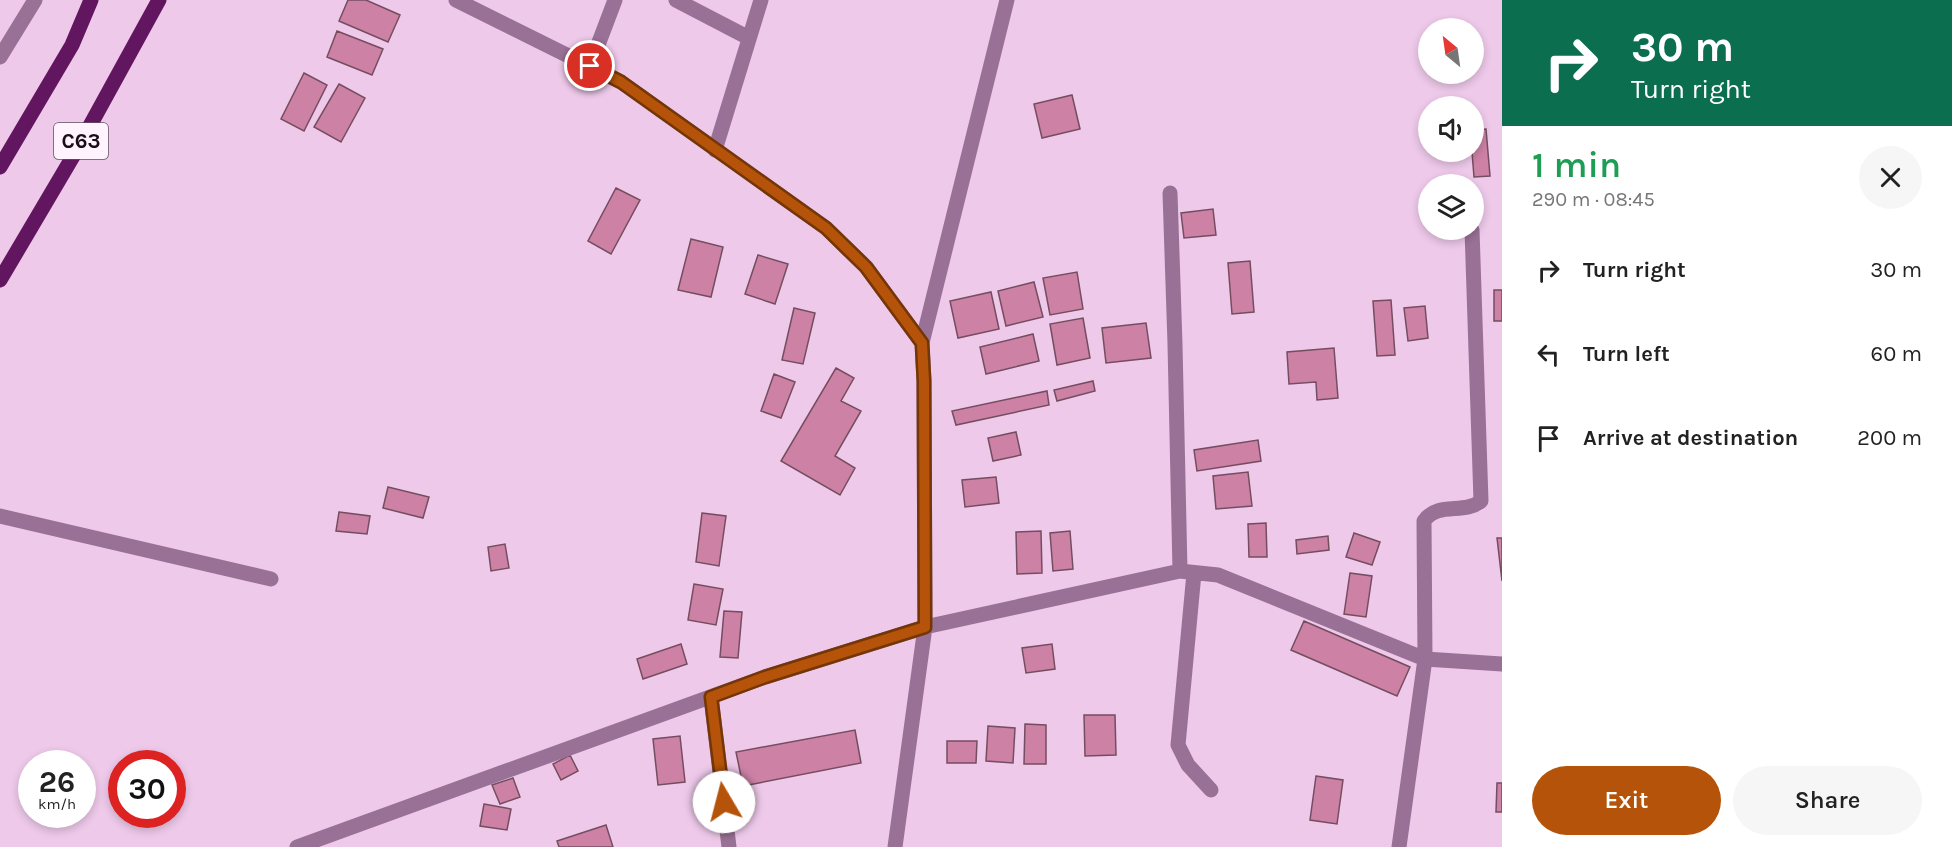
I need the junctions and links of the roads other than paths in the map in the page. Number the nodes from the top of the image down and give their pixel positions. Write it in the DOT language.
graph roads {
  1 [pos="35,0"];
  2 [pos="91,0"];
  3 [pos="159,0"];
  4 [pos="456,0"];
  5 [pos="615,0"];
  6 [pos="676,0"];
  7 [pos="761,0"];
  8 [pos="1007,0"];
  9 [pos="749,38"];
  10 [pos="0,57"];
  11 [pos="590,66"];
  12 [pos="716,150"];
  13 [pos="0,167"];
  14 [pos="1170,193"];
  15 [pos="1472,240"];
  16 [pos="0,280"];
  17 [pos="922,343"];
  18 [pos="0,516"];
  19 [pos="1187,572"];
  20 [pos="271,579"];
  21 [pos="925,627"];
  22 [pos="1425,659"];
  23 [pos="1502,664"];
  24 [pos="711,697"];
  25 [pos="1211,790"];
  26 [pos="297,847"];
  27 [pos="729,847"];
  28 [pos="895,847"];
  29 [pos="1399,847"];
  1 -- 10 [label="street"];
  2 -- 13 [label="main road, C63"];
  3 -- 16 [label="main road, C63"];
  4 -- 11 [label="street"];
  5 -- 11 [label="street"];
  6 -- 9 [label="street"];
  7 -- 9 [label="street"];
  8 -- 17 [label="street"];
  9 -- 12 [label="street"];
  11 -- 12 [label="street"];
  12 -- 17 [label="street"];
  14 -- 19 [label="street"];
  15 -- 22 [label="street"];
  17 -- 21 [label="street"];
  18 -- 20 [label="street"];
  19 -- 21 [label="street"];
  19 -- 22 [label="street"];
  19 -- 25 [label="street"];
  21 -- 24 [label="street"];
  21 -- 28 [label="street"];
  22 -- 23 [label="street"];
  22 -- 29 [label="street"];
  24 -- 26 [label="street"];
  24 -- 27 [label="street"];
}
